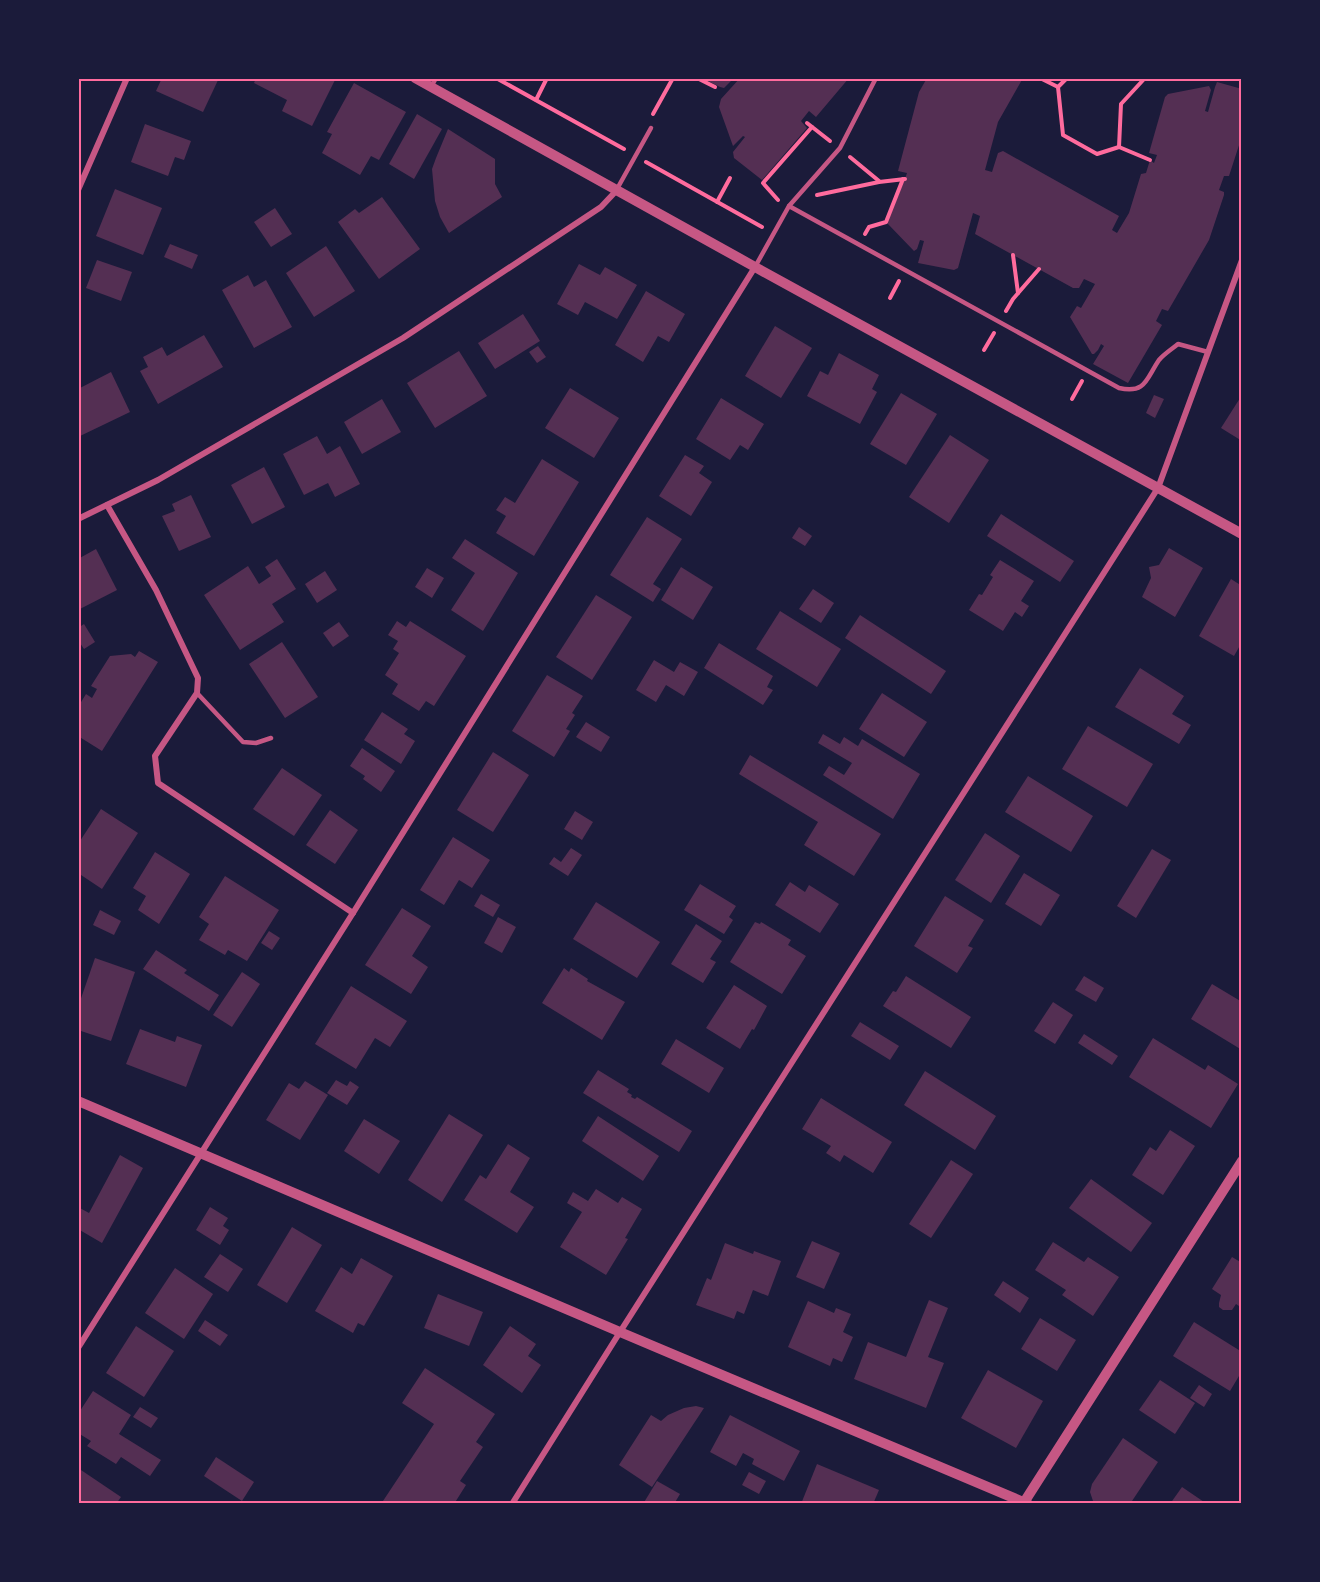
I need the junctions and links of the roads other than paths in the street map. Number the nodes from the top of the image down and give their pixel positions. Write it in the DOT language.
graph roads {
  1 [pos="127,78"];
  2 [pos="415,78"];
  3 [pos="876,78"];
  4 [pos="433,82"];
  5 [pos="651,128"];
  6 [pos="79,186"];
  7 [pos="617,189"];
  8 [pos="789,206"];
  9 [pos="1242,260"];
  10 [pos="755,267"];
  11 [pos="1208,351"];
  12 [pos="1158,488"];
  13 [pos="107,505"];
  14 [pos="78,519"];
  15 [pos="1242,534"];
  16 [pos="197,693"];
  17 [pos="271,738"];
  18 [pos="353,914"];
  19 [pos="78,1101"];
  20 [pos="202,1153"];
  21 [pos="1242,1161"];
  22 [pos="620,1332"];
  23 [pos="78,1348"];
  24 [pos="1025,1503"];
  25 [pos="512,1504"];
  1 -- 6 [label="street"];
  2 -- 4 [label="street"];
  3 -- 8 [label="lane"];
  4 -- 7 [label="street"];
  5 -- 7 [label="lane"];
  7 -- 10 [label="street"];
  7 -- 13 [label="street"];
  8 -- 10 [label="lane"];
  8 -- 11 [label="lane"];
  9 -- 11 [label="street"];
  10 -- 12 [label="street"];
  10 -- 18 [label="street"];
  11 -- 12 [label="street"];
  12 -- 15 [label="street"];
  12 -- 22 [label="street"];
  13 -- 14 [label="street"];
  13 -- 16 [label="street"];
  16 -- 17 [label="lane"];
  16 -- 18 [label="street"];
  18 -- 20 [label="street"];
  19 -- 20 [label="street"];
  20 -- 22 [label="street"];
  20 -- 23 [label="street"];
  21 -- 24 [label="street"];
  22 -- 24 [label="street"];
  22 -- 25 [label="street"];
}
